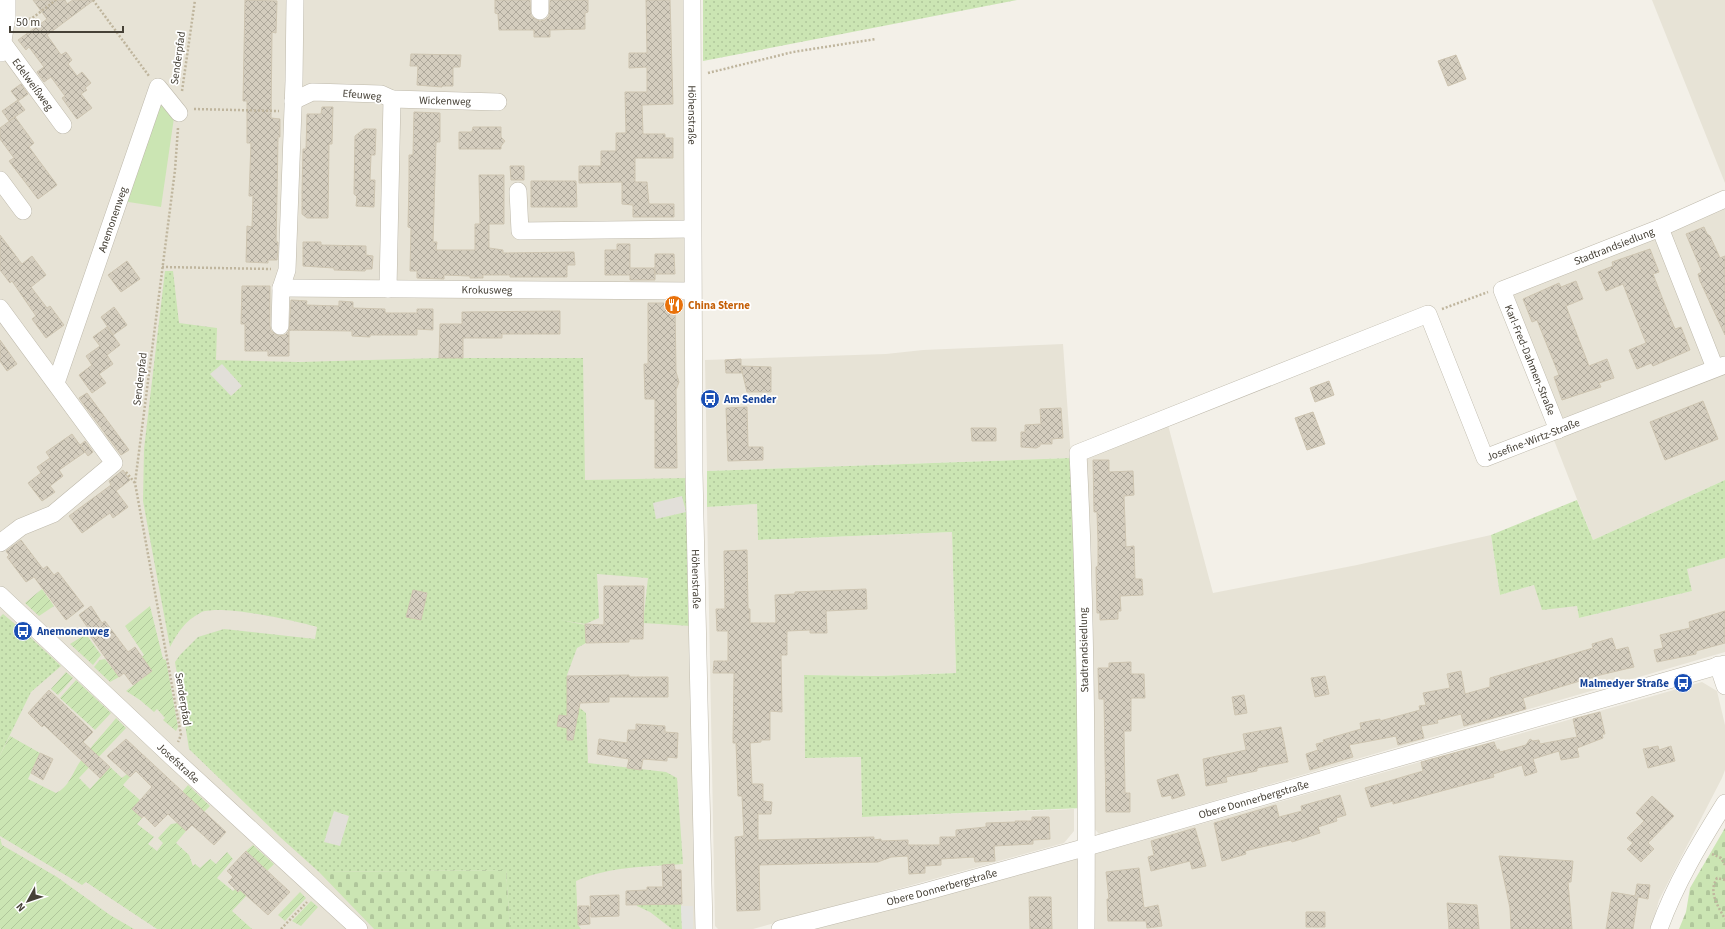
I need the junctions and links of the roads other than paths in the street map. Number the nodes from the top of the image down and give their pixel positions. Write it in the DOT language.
graph roads {
  1 [pos="295,0"];
  2 [pos="692,0"];
  3 [pos="7,8"];
  4 [pos="2,50"];
  5 [pos="294,80"];
  6 [pos="312,92"];
  7 [pos="392,99"];
  8 [pos="498,102"];
  9 [pos="293,107"];
  10 [pos="179,113"];
  11 [pos="63,124"];
  12 [pos="0,180"];
  13 [pos="518,191"];
  14 [pos="1725,199"];
  15 [pos="23,211"];
  16 [pos="1660,228"];
  17 [pos="692,230"];
  18 [pos="281,288"];
  19 [pos="388,289"];
  20 [pos="1502,290"];
  21 [pos="692,291"];
  22 [pos="0,308"];
  23 [pos="280,326"];
  24 [pos="1720,366"];
  25 [pos="56,382"];
  26 [pos="1558,430"];
  27 [pos="1078,453"];
  28 [pos="0,543"];
  29 [pos="0,595"];
  30 [pos="1722,664"];
  31 [pos="1725,686"];
  32 [pos="1725,803"];
  33 [pos="1087,847"];
  34 [pos="360,929"];
  35 [pos="704,929"];
  36 [pos="780,929"];
  37 [pos="1086,929"];
  38 [pos="1659,929"];
  1 -- 5 [label="street"];
  2 -- 17 [label="street, Höhenstraße"];
  3 -- 4 [label="street, Edelweißweg"];
  4 -- 11 [label="street, Edelweißweg"];
  5 -- 6 [label="street"];
  5 -- 9 [label="street"];
  6 -- 7 [label="street, Efeuweg"];
  6 -- 9 [label="street"];
  7 -- 8 [label="street, Wickenweg"];
  7 -- 19 [label="street, Efeuweg"];
  9 -- 18 [label="street"];
  10 -- 25 [label="street, Anemonenweg"];
  12 -- 15 [label="street"];
  13 -- 17 [label="street"];
  14 -- 16 [label="street, Stadtrandsiedlung"];
  16 -- 20 [label="street, Stadtrandsiedlung"];
  16 -- 24 [label="street"];
  17 -- 21 [label="street, Höhenstraße"];
  18 -- 19 [label="street, Krokusweg"];
  18 -- 23 [label="street"];
  19 -- 21 [label="street, Krokusweg"];
  20 -- 26 [label="street, Karl-Fred-Dahmen-Straße"];
  21 -- 35 [label="street, Höhenstraße"];
  22 -- 25 [label="street"];
  24 -- 26 [label="street, Josefine-Wirtz-Straße"];
  25 -- 28 [label="street"];
  26 -- 27 [label="street, Josefine-Wirtz-Straße"];
  27 -- 33 [label="street, Stadtrandsiedlung"];
  29 -- 34 [label="street, Josefstraße"];
  30 -- 31 [label="street"];
  30 -- 33 [label="street, Obere Donnerbergstraße"];
  32 -- 38 [label="street"];
  33 -- 36 [label="street, Obere Donnerbergstraße"];
  33 -- 37 [label="street, Stadtrandsiedlung"];
}
